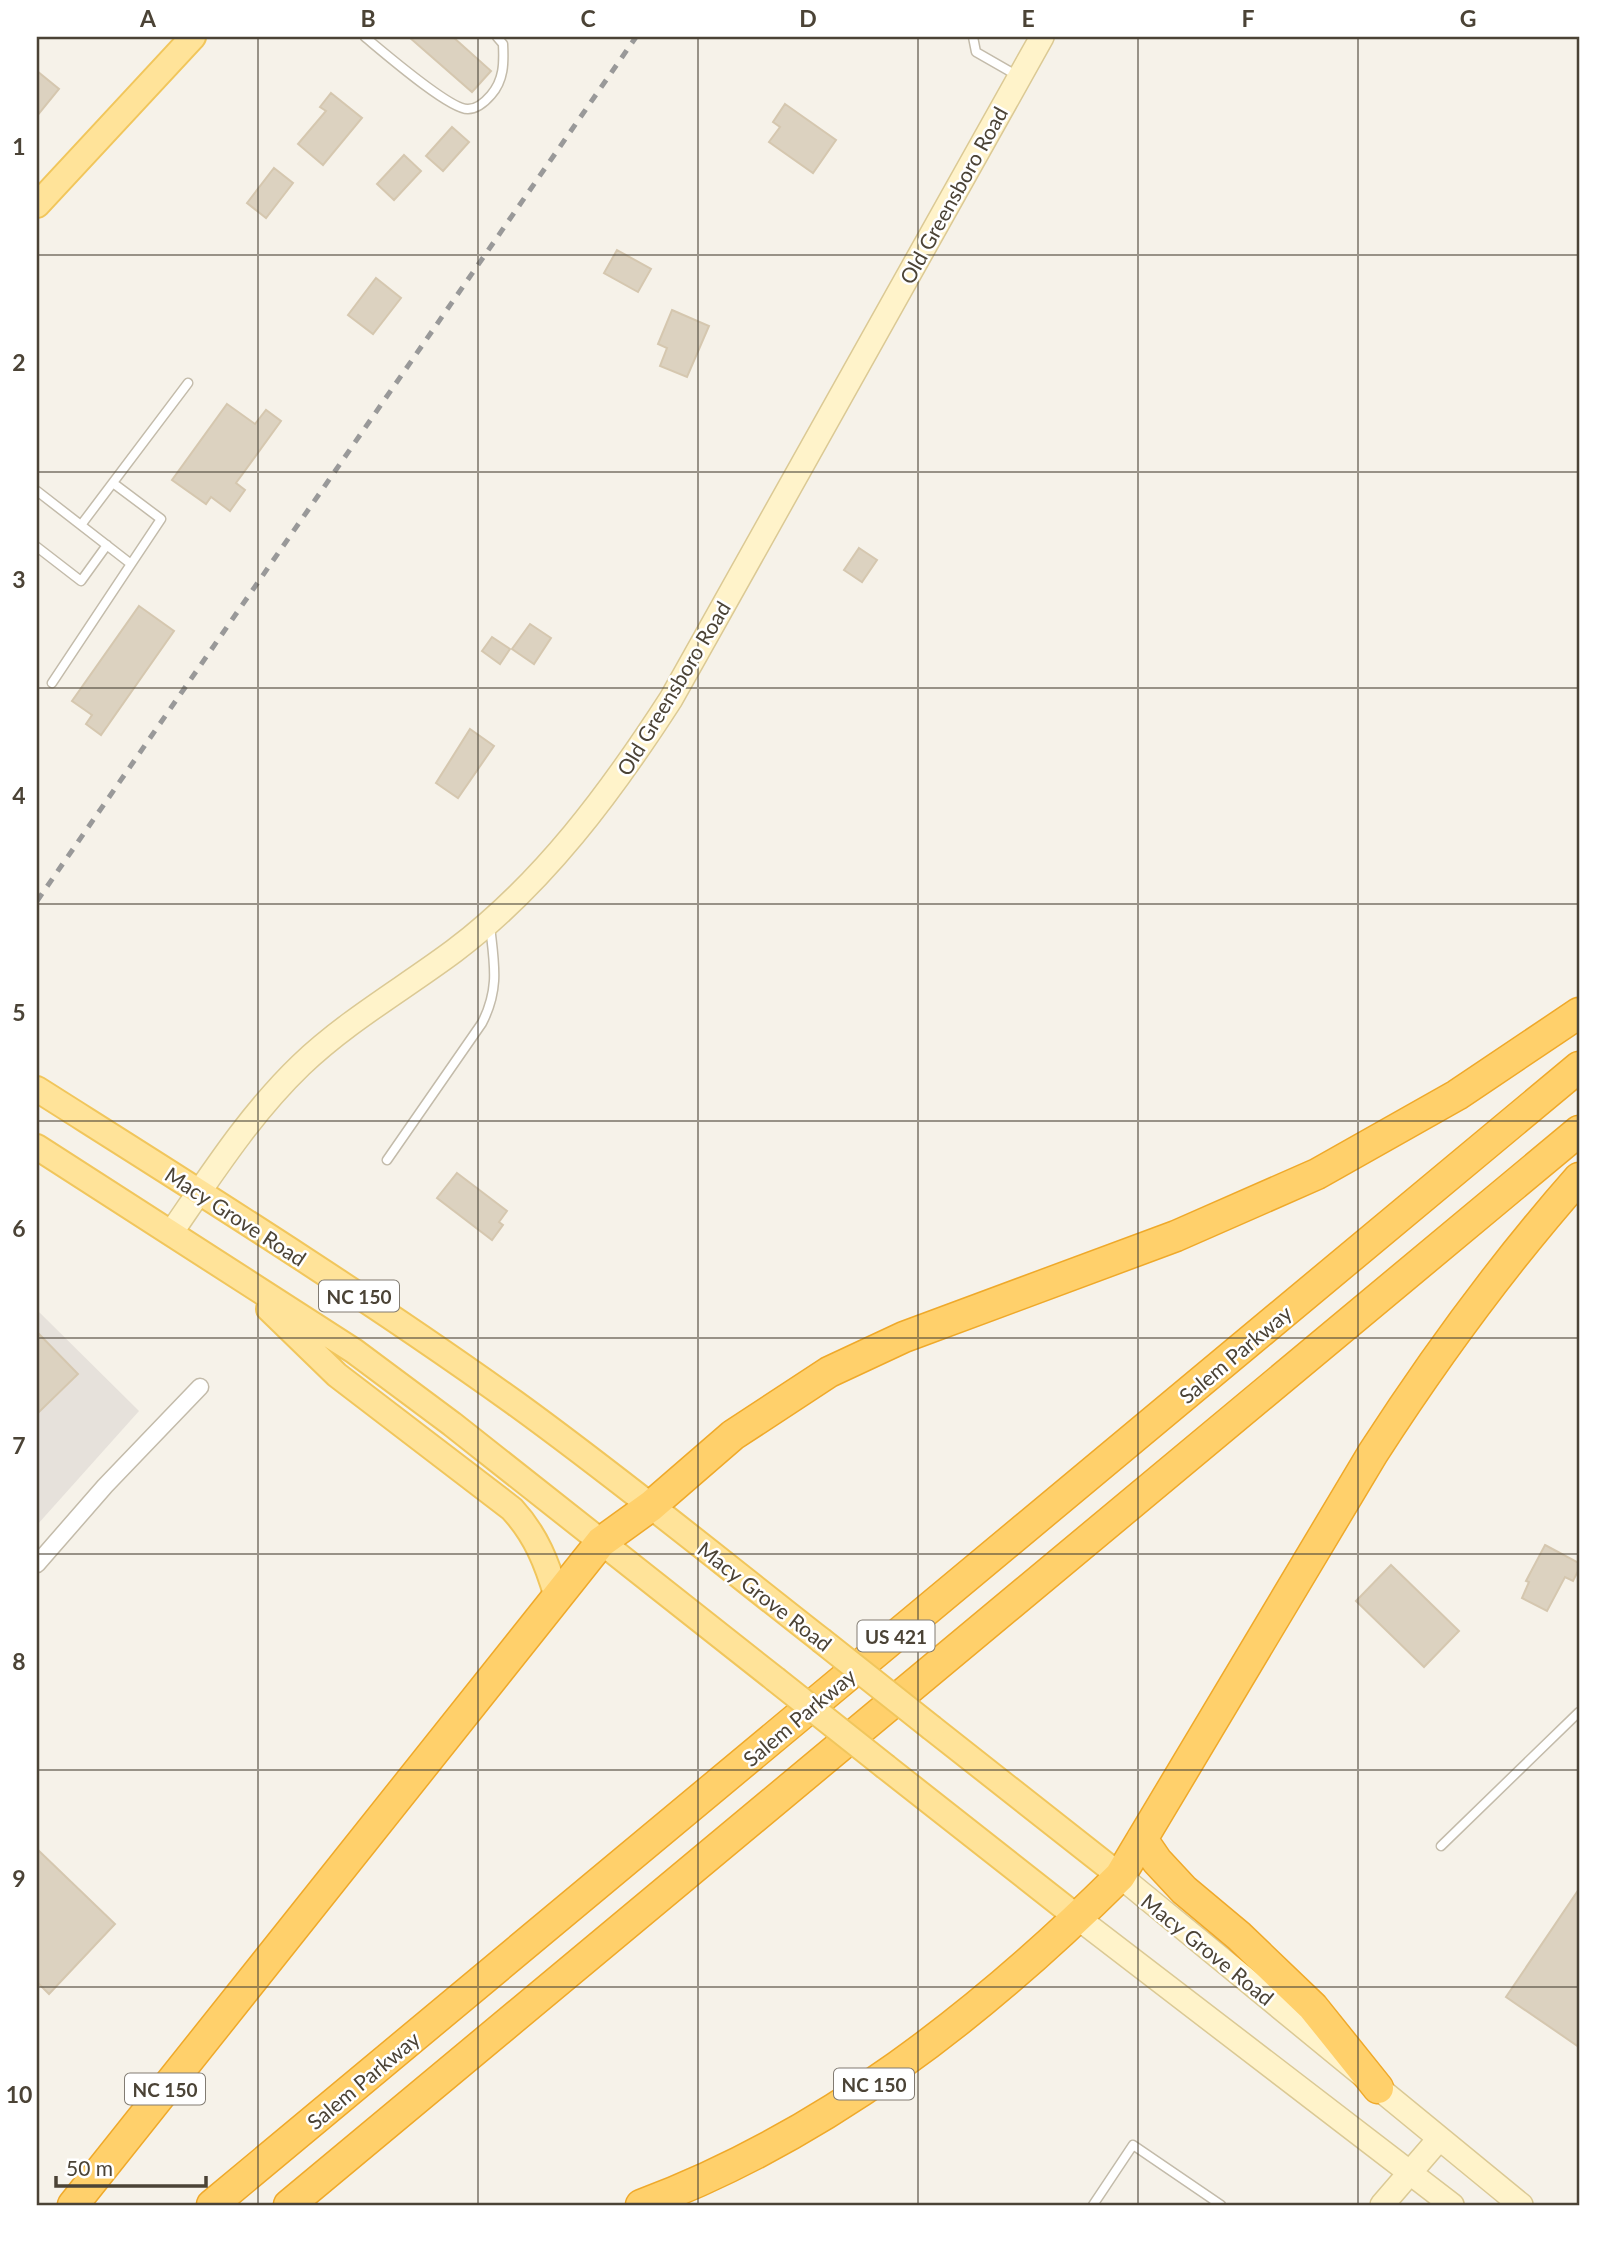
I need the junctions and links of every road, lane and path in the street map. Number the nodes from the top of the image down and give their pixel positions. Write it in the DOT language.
graph roads {
  1 [pos="193,37"];
  2 [pos="365,37"];
  3 [pos="497,37"];
  4 [pos="973,37"];
  5 [pos="1038,38"];
  6 [pos="1019,77"];
  7 [pos="40,196"];
  8 [pos="188,383"];
  9 [pos="113,483"];
  10 [pos="37,491"];
  11 [pos="81,525"];
  12 [pos="107,545"];
  13 [pos="37,547"];
  14 [pos="131,564"];
  15 [pos="52,683"];
  16 [pos="489,922"];
  17 [pos="1579,1013"];
  18 [pos="1579,1067"];
  19 [pos="37,1089"];
  20 [pos="1579,1131"];
  21 [pos="37,1147"];
  22 [pos="387,1160"];
  23 [pos="1579,1178"];
  24 [pos="200,1192"];
  25 [pos="171,1233"];
  26 [pos="231,1272"];
  27 [pos="201,1387"];
  28 [pos="651,1506"];
  29 [pos="601,1542"];
  30 [pos="37,1564"];
  31 [pos="557,1597"];
  32 [pos="1579,1712"];
  33 [pos="1142,1839"];
  34 [pos="1441,1846"];
  35 [pos="1120,1876"];
  36 [pos="1078,1918"];
  37 [pos="1378,2088"];
  38 [pos="1440,2139"];
  39 [pos="1410,2173"];
  40 [pos="74,2205"];
  41 [pos="212,2205"];
  42 [pos="289,2205"];
  43 [pos="640,2205"];
  44 [pos="1093,2205"];
  45 [pos="1221,2205"];
  46 [pos="1382,2205"];
  47 [pos="1452,2205"];
  48 [pos="1521,2205"];
  1 -- 7 [label="main road"];
  2 -- 3 [label="lane"];
  4 -- 6 [label="lane"];
  5 -- 6 [label="street, Old Greensboro Road"];
  6 -- 16 [label="street, Old Greensboro Road"];
  8 -- 9 [label="lane"];
  9 -- 11 [label="lane"];
  9 -- 14 [label="lane"];
  10 -- 11 [label="lane"];
  11 -- 12 [label="lane"];
  12 -- 13 [label="lane"];
  12 -- 14 [label="lane"];
  14 -- 15 [label="lane"];
  16 -- 22 [label="lane"];
  16 -- 24 [label="street, Old Greensboro Road"];
  17 -- 28 [label="highway"];
  18 -- 41 [label="highway, Salem Parkway / US 421"];
  19 -- 24 [label="main road, Macy Grove Road / NC 150"];
  20 -- 42 [label="highway, US 421"];
  21 -- 25 [label="main road"];
  23 -- 33 [label="highway"];
  24 -- 25 [label="street, Old Greensboro Road"];
  24 -- 28 [label="main road, Macy Grove Road / NC 150"];
  25 -- 26 [label="main road"];
  26 -- 29 [label="main road"];
  26 -- 31 [label="main road"];
  27 -- 30 [label="street"];
  28 -- 29 [label="highway"];
  28 -- 35 [label="main road, Macy Grove Road / NC 150, bridge"];
  29 -- 31 [label="highway"];
  29 -- 36 [label="main road, bridge"];
  31 -- 40 [label="highway, NC 150"];
  32 -- 34 [label="lane"];
  33 -- 35 [label="highway"];
  33 -- 37 [label="highway"];
  35 -- 36 [label="highway, NC 150"];
  35 -- 37 [label="street, Macy Grove Road"];
  36 -- 39 [label="street"];
  36 -- 43 [label="highway, NC 150"];
  37 -- 38 [label="street, Macy Grove Road"];
  38 -- 39 [label="street"];
  38 -- 48 [label="street, Macy Grove Road"];
  39 -- 46 [label="street"];
  39 -- 47 [label="street"];
  44 -- 45 [label="lane"];
}
